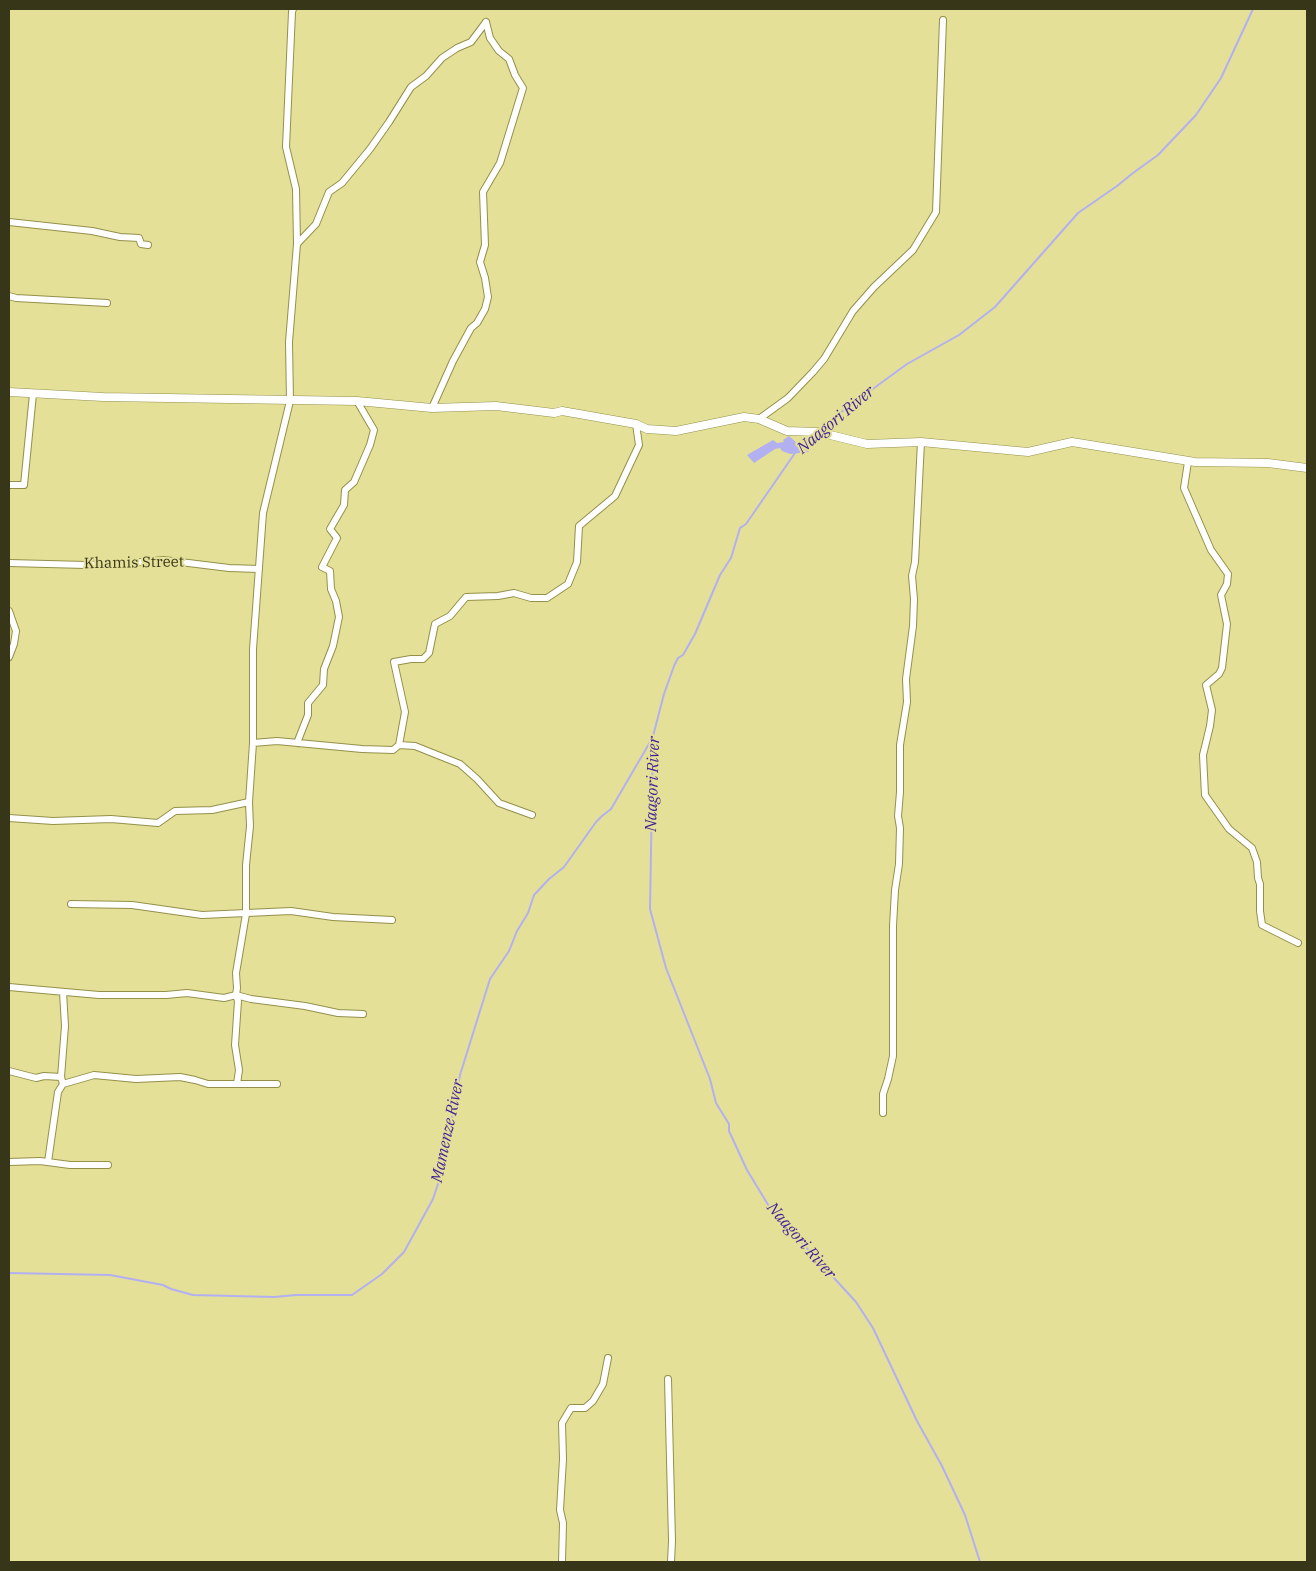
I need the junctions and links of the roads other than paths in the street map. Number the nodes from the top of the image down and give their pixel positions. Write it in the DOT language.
graph roads {
  1 [pos="293,9"];
  2 [pos="943,20"];
  3 [pos="9,222"];
  4 [pos="296,244"];
  5 [pos="148,245"];
  6 [pos="9,296"];
  7 [pos="107,303"];
  8 [pos="9,392"];
  9 [pos="33,394"];
  10 [pos="290,401"];
  11 [pos="357,401"];
  12 [pos="432,408"];
  13 [pos="759,419"];
  14 [pos="636,424"];
  15 [pos="921,442"];
  16 [pos="1188,462"];
  17 [pos="1307,468"];
  18 [pos="9,485"];
  19 [pos="9,563"];
  20 [pos="259,569"];
  21 [pos="9,611"];
  22 [pos="9,657"];
  23 [pos="253,743"];
  24 [pos="297,743"];
  25 [pos="399,745"];
  26 [pos="249,802"];
  27 [pos="532,816"];
  28 [pos="9,818"];
  29 [pos="71,904"];
  30 [pos="246,914"];
  31 [pos="392,920"];
  32 [pos="1298,943"];
  33 [pos="9,987"];
  34 [pos="63,992"];
  35 [pos="236,994"];
  36 [pos="363,1014"];
  37 [pos="9,1071"];
  38 [pos="62,1080"];
  39 [pos="237,1084"];
  40 [pos="277,1084"];
  41 [pos="883,1113"];
  42 [pos="9,1162"];
  43 [pos="48,1162"];
  44 [pos="108,1164"];
  45 [pos="608,1358"];
  46 [pos="668,1379"];
  47 [pos="562,1562"];
  48 [pos="671,1562"];
  1 -- 4 [label="street"];
  2 -- 13 [label="street"];
  3 -- 5 [label="street"];
  4 -- 10 [label="street"];
  4 -- 12 [label="street"];
  6 -- 7 [label="street"];
  8 -- 9 [label="street"];
  9 -- 10 [label="street"];
  9 -- 18 [label="street"];
  10 -- 11 [label="street"];
  10 -- 20 [label="street"];
  11 -- 12 [label="street"];
  11 -- 24 [label="street"];
  12 -- 14 [label="street"];
  13 -- 14 [label="street"];
  13 -- 15 [label="street"];
  14 -- 25 [label="street"];
  15 -- 16 [label="street"];
  15 -- 41 [label="street"];
  16 -- 17 [label="street"];
  16 -- 32 [label="street"];
  19 -- 20 [label="street, Khamis Street"];
  20 -- 23 [label="street"];
  21 -- 22 [label="street"];
  23 -- 24 [label="street"];
  23 -- 26 [label="street"];
  24 -- 25 [label="street"];
  25 -- 27 [label="street"];
  26 -- 28 [label="street"];
  26 -- 30 [label="street"];
  29 -- 30 [label="street"];
  30 -- 31 [label="street"];
  30 -- 35 [label="street"];
  33 -- 34 [label="street"];
  34 -- 35 [label="street"];
  34 -- 38 [label="street"];
  35 -- 36 [label="street"];
  35 -- 39 [label="street"];
  37 -- 38 [label="street"];
  38 -- 39 [label="street"];
  38 -- 43 [label="street"];
  39 -- 40 [label="street"];
  42 -- 43 [label="street"];
  43 -- 44 [label="street"];
  45 -- 47 [label="street"];
  46 -- 48 [label="street"];
}
